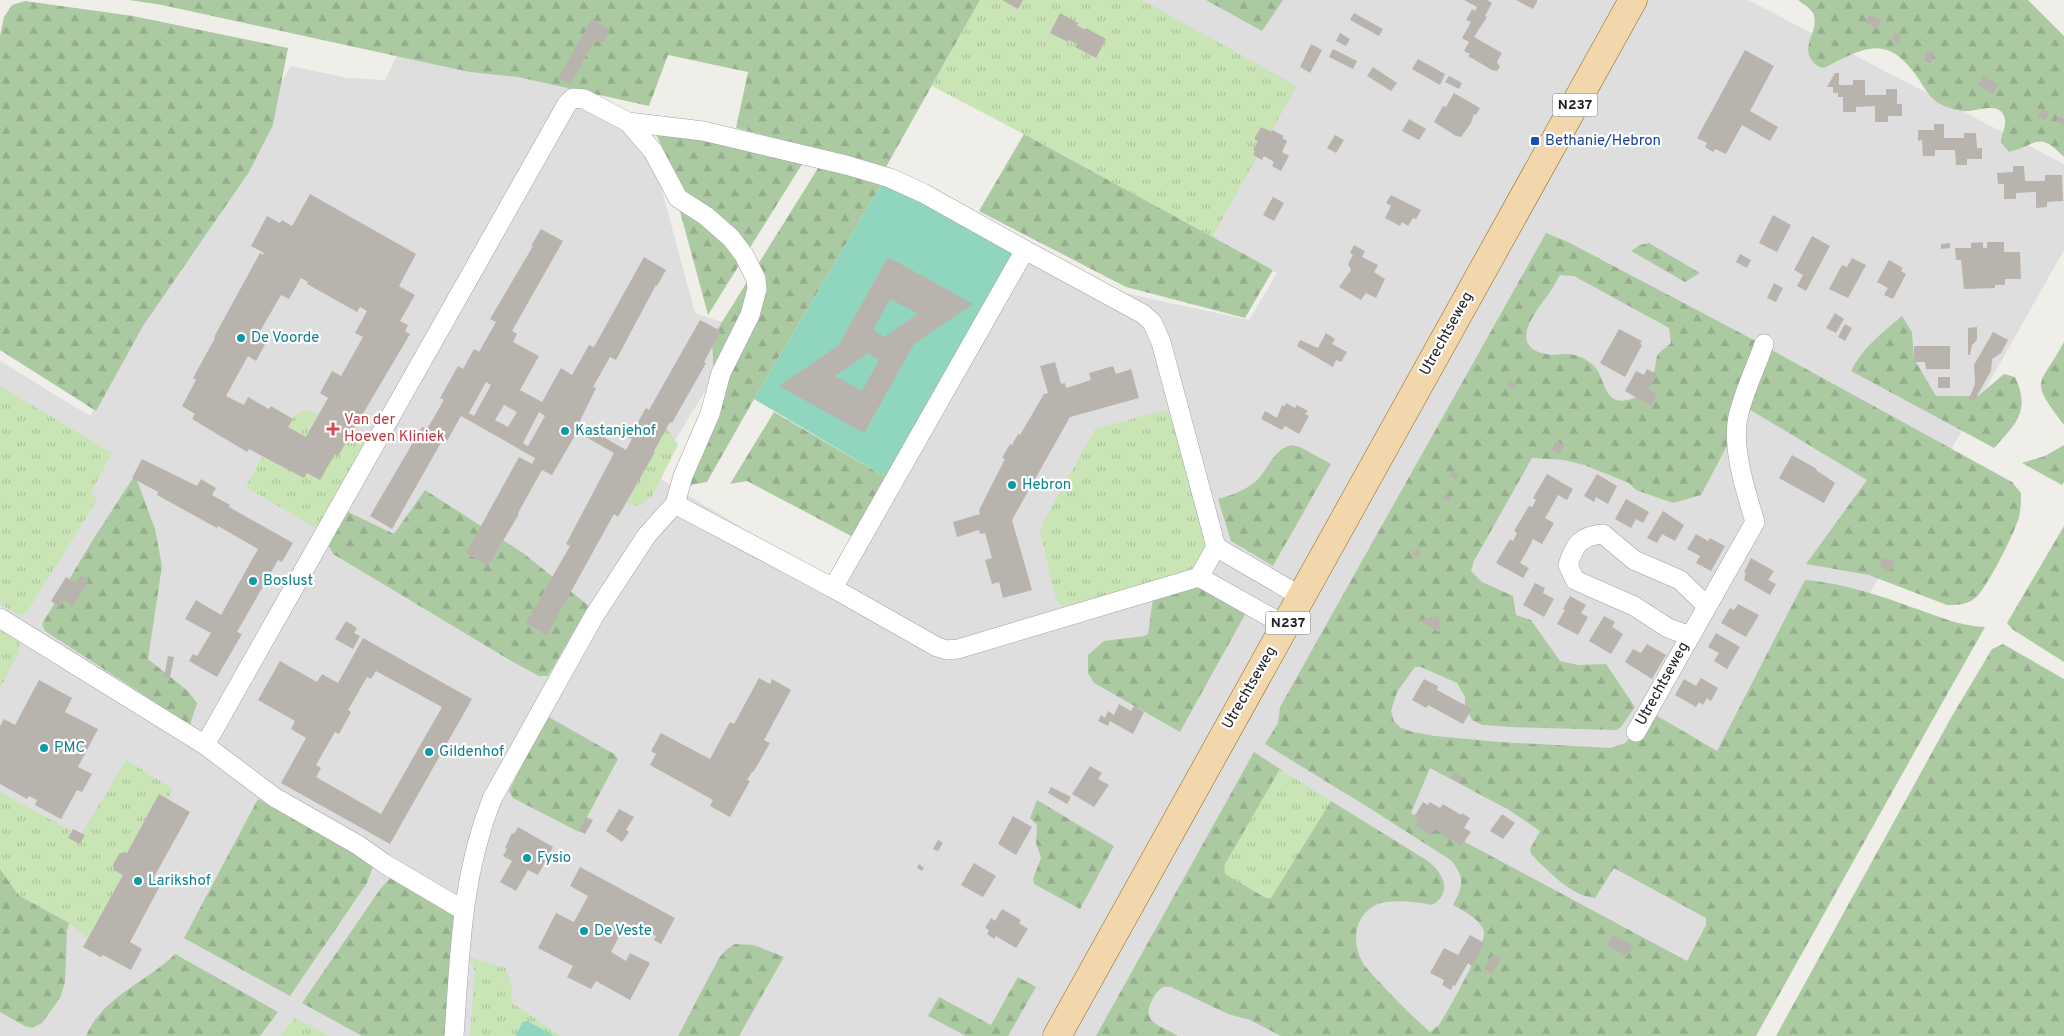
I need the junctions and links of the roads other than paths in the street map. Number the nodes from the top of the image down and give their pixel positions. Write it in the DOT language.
graph roads {
  1 [pos="1633,0"];
  2 [pos="628,122"];
  3 [pos="1024,250"];
  4 [pos="1764,344"];
  5 [pos="675,504"];
  6 [pos="1216,546"];
  7 [pos="1199,577"];
  8 [pos="833,588"];
  9 [pos="1302,596"];
  10 [pos="1706,606"];
  11 [pos="0,618"];
  12 [pos="1286,626"];
  13 [pos="1690,636"];
  14 [pos="1636,732"];
  15 [pos="205,745"];
  16 [pos="463,910"];
  17 [pos="454,1036"];
  18 [pos="1058,1036"];
  1 -- 9 [label="main road, Utrechtseweg / N237"];
  2 -- 3 [label="street"];
  2 -- 5 [label="street"];
  2 -- 15 [label="street"];
  3 -- 6 [label="street"];
  3 -- 8 [label="street"];
  4 -- 10 [label="street, Utrechtseweg"];
  5 -- 8 [label="street"];
  5 -- 16 [label="street"];
  6 -- 7 [label="street"];
  6 -- 9 [label="street"];
  7 -- 8 [label="street"];
  7 -- 12 [label="street"];
  9 -- 12 [label="main road, Utrechtseweg / N237"];
  10 -- 13 [label="street, Utrechtseweg"];
  10 -- 13 [label="street, Utrechtseweg"];
  11 -- 15 [label="street"];
  12 -- 18 [label="main road, Utrechtseweg / N237"];
  13 -- 14 [label="street, Utrechtseweg"];
  15 -- 16 [label="street"];
  16 -- 17 [label="street"];
}
